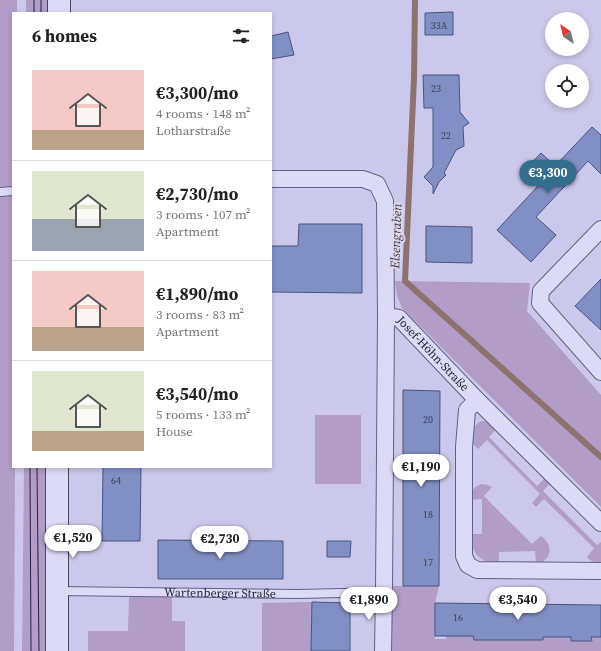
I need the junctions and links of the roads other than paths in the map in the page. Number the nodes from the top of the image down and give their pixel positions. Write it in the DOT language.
graph roads {
  1 [pos="59,0"];
  2 [pos="59,12"];
  3 [pos="272,179"];
  4 [pos="12,191"];
  5 [pos="0,192"];
  6 [pos="601,229"];
  7 [pos="386,316"];
  8 [pos="601,372"];
  9 [pos="477,400"];
  10 [pos="57,468"];
  11 [pos="601,523"];
  12 [pos="601,571"];
  13 [pos="56,591"];
  14 [pos="384,592"];
  15 [pos="57,651"];
  16 [pos="383,651"];
  1 -- 2 [label="street"];
  3 -- 7 [label="street, Josef-Höhn-Straße"];
  4 -- 5 [label="lane"];
  6 -- 8 [label="street"];
  7 -- 9 [label="street, Josef-Höhn-Straße"];
  7 -- 14 [label="street"];
  9 -- 11 [label="street, Josef-Höhn-Straße"];
  9 -- 12 [label="street, Josef-Höhn-Straße"];
  10 -- 13 [label="street"];
  13 -- 14 [label="lane, Wartenberger Straße"];
  13 -- 15 [label="street"];
  14 -- 16 [label="street"];
}
